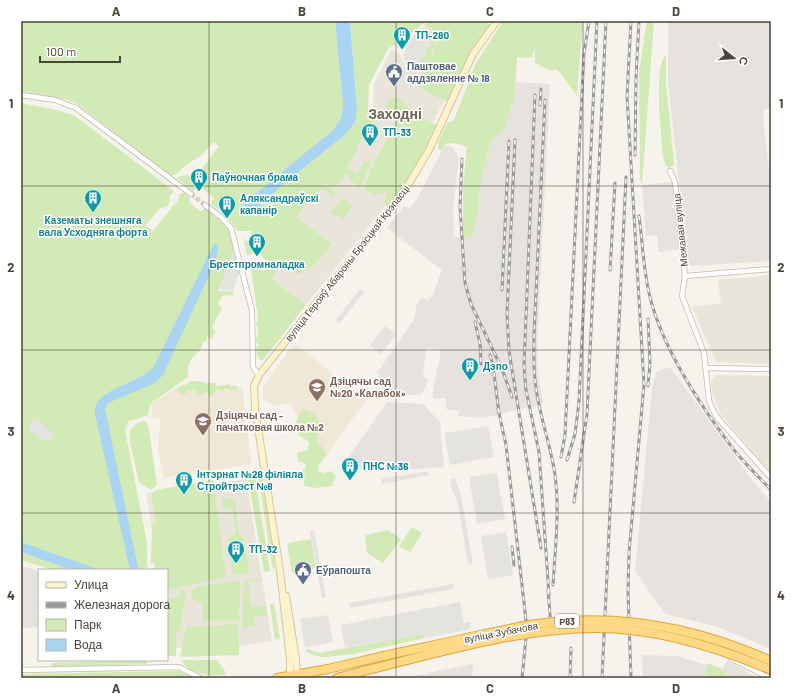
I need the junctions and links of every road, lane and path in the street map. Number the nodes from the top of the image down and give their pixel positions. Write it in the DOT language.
graph roads {
  1 [pos="497,21"];
  2 [pos="21,95"];
  3 [pos="670,171"];
  4 [pos="191,194"];
  5 [pos="205,205"];
  6 [pos="771,269"];
  7 [pos="685,276"];
  8 [pos="706,368"];
  9 [pos="771,369"];
  10 [pos="259,374"];
  11 [pos="771,478"];
  12 [pos="685,636"];
  13 [pos="771,661"];
  14 [pos="21,670"];
  15 [pos="771,670"];
  16 [pos="293,677"];
  17 [pos="200,678"];
  18 [pos="276,678"];
  19 [pos="337,678"];
  20 [pos="770,678"];
  1 -- 10 [label="main road, вуліца Герояў Абароны Брэсцкай Крэпасці"];
  2 -- 4 [label="street"];
  3 -- 7 [label="street, Межавая вуліца"];
  5 -- 10 [label="street"];
  6 -- 7 [label="street"];
  7 -- 8 [label="street, Межавая вуліца"];
  8 -- 9 [label="street"];
  8 -- 11 [label="street, Межавая вуліца"];
  10 -- 16 [label="main road, вуліца Герояў Абароны Брэсцкай Крэпасці"];
  12 -- 20 [label="street"];
  13 -- 16 [label="highway, вуліца Зубачова / Р83, bridge"];
  14 -- 17 [label="street"];
  15 -- 19 [label="highway, вуліца Зубачова / Р83, bridge"];
  16 -- 18 [label="highway, вуліца Зубачова / Р83"];
}
